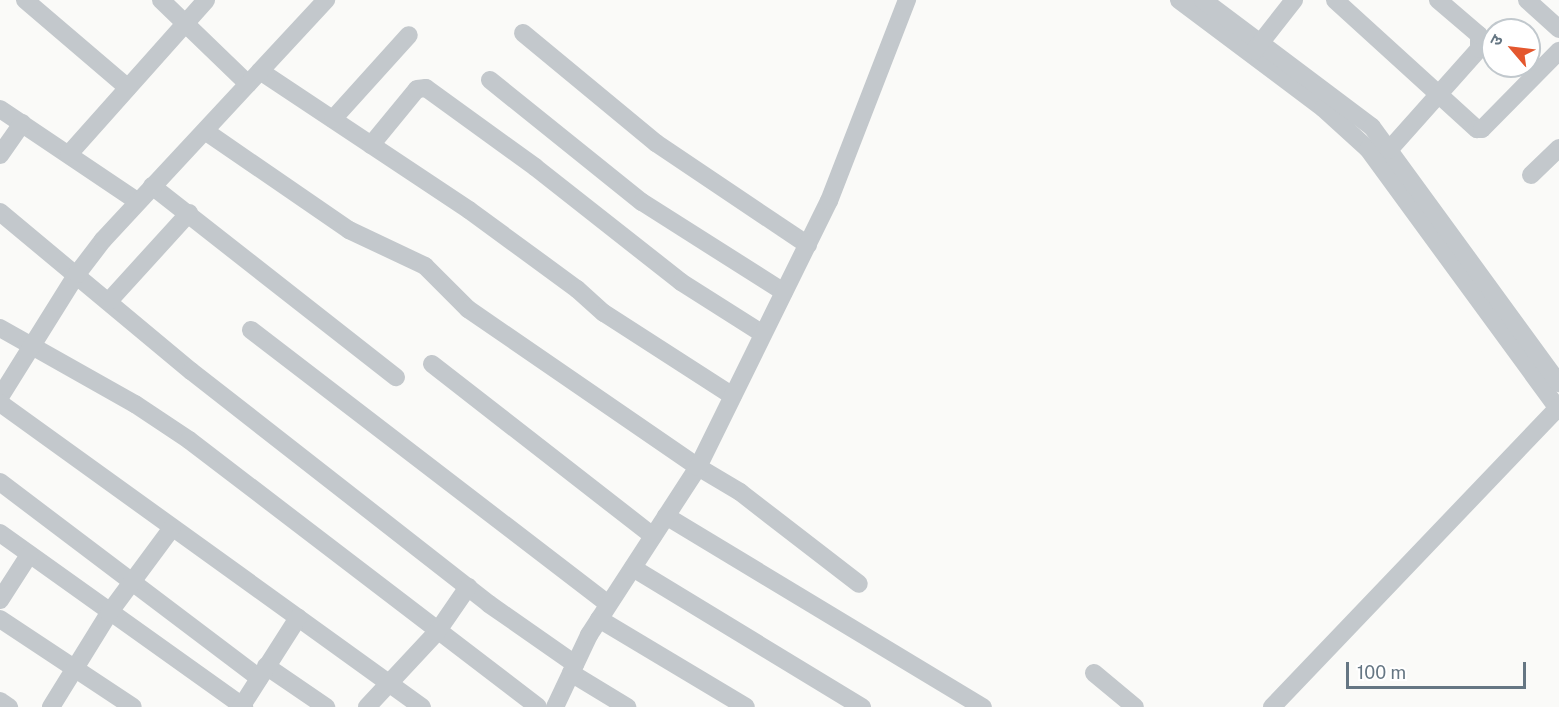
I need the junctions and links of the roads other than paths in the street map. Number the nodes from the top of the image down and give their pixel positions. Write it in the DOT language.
graph roads {
  1 [pos="161,0"];
  2 [pos="206,0"];
  3 [pos="326,0"];
  4 [pos="907,0"];
  5 [pos="1179,0"];
  6 [pos="1203,0"];
  7 [pos="1294,0"];
  8 [pos="1335,0"];
  9 [pos="1438,0"];
  10 [pos="1527,0"];
  11 [pos="30,2"];
  12 [pos="1225,7"];
  13 [pos="184,22"];
  14 [pos="1559,29"];
  15 [pos="523,33"];
  16 [pos="409,35"];
  17 [pos="1256,49"];
  18 [pos="1559,51"];
  19 [pos="254,77"];
  20 [pos="490,81"];
  21 [pos="128,88"];
  22 [pos="1440,96"];
  23 [pos="0,108"];
  24 [pos="333,119"];
  25 [pos="22,123"];
  26 [pos="205,131"];
  27 [pos="371,146"];
  28 [pos="1559,148"];
  29 [pos="1389,150"];
  30 [pos="69,154"];
  31 [pos="0,155"];
  32 [pos="1531,175"];
  33 [pos="152,186"];
  34 [pos="137,201"];
  35 [pos="0,212"];
  36 [pos="189,213"];
  37 [pos="808,245"];
  38 [pos="77,274"];
  39 [pos="784,292"];
  40 [pos="109,301"];
  41 [pos="0,328"];
  42 [pos="251,330"];
  43 [pos="763,334"];
  44 [pos="33,347"];
  45 [pos="432,364"];
  46 [pos="396,377"];
  47 [pos="1559,383"];
  48 [pos="733,396"];
  49 [pos="0,397"];
  50 [pos="0,403"];
  51 [pos="1559,408"];
  52 [pos="698,467"];
  53 [pos="0,482"];
  54 [pos="666,516"];
  55 [pos="172,528"];
  56 [pos="0,533"];
  57 [pos="653,536"];
  58 [pos="29,555"];
  59 [pos="633,567"];
  60 [pos="132,582"];
  61 [pos="859,584"];
  62 [pos="468,587"];
  63 [pos="0,600"];
  64 [pos="604,612"];
  65 [pos="109,613"];
  66 [pos="298,618"];
  67 [pos="0,619"];
  68 [pos="437,632"];
  69 [pos="75,668"];
  70 [pos="573,669"];
  71 [pos="263,672"];
  72 [pos="1094,673"];
  73 [pos="391,684"];
  74 [pos="0,701"];
  75 [pos="242,706"];
  76 [pos="9,707"];
  77 [pos="51,707"];
  78 [pos="133,707"];
  79 [pos="326,707"];
  80 [pos="367,707"];
  81 [pos="422,707"];
  82 [pos="538,707"];
  83 [pos="555,707"];
  84 [pos="627,707"];
  85 [pos="746,707"];
  86 [pos="862,707"];
  87 [pos="983,707"];
  88 [pos="1135,707"];
  89 [pos="1272,707"];
  1 -- 13 [label="street"];
  2 -- 13 [label="street"];
  3 -- 19 [label="street"];
  4 -- 37 [label="street"];
  5 -- 17 [label="street"];
  6 -- 12 [label="street"];
  7 -- 17 [label="street"];
  8 -- 22 [label="street"];
  9 -- 22 [label="street"];
  10 -- 14 [label="street"];
  11 -- 21 [label="street"];
  12 -- 17 [label="street"];
  13 -- 19 [label="street"];
  13 -- 21 [label="street"];
  15 -- 37 [label="street"];
  16 -- 24 [label="street"];
  17 -- 29 [label="street"];
  17 -- 51 [label="street"];
  18 -- 22 [label="street"];
  19 -- 24 [label="street"];
  19 -- 26 [label="street"];
  20 -- 39 [label="street"];
  21 -- 30 [label="street"];
  22 -- 29 [label="street"];
  23 -- 25 [label="street"];
  24 -- 27 [label="street"];
  25 -- 30 [label="street"];
  25 -- 31 [label="street"];
  26 -- 33 [label="street"];
  26 -- 52 [label="street"];
  27 -- 43 [label="street"];
  27 -- 48 [label="street"];
  28 -- 32 [label="street"];
  29 -- 47 [label="street"];
  30 -- 34 [label="street"];
  33 -- 34 [label="street"];
  33 -- 36 [label="street"];
  34 -- 38 [label="street"];
  35 -- 38 [label="street"];
  36 -- 40 [label="street"];
  36 -- 46 [label="street"];
  37 -- 39 [label="street"];
  38 -- 40 [label="street"];
  38 -- 44 [label="street"];
  39 -- 43 [label="street"];
  40 -- 62 [label="street"];
  41 -- 44 [label="street"];
  42 -- 64 [label="street"];
  43 -- 48 [label="street"];
  44 -- 49 [label="street"];
  44 -- 68 [label="street"];
  45 -- 57 [label="street"];
  48 -- 52 [label="street"];
  50 -- 55 [label="street"];
  51 -- 89 [label="street"];
  52 -- 54 [label="street"];
  52 -- 61 [label="street"];
  53 -- 60 [label="street"];
  54 -- 57 [label="street"];
  54 -- 87 [label="street"];
  55 -- 60 [label="street"];
  55 -- 66 [label="street"];
  56 -- 58 [label="street"];
  57 -- 59 [label="street"];
  58 -- 63 [label="street"];
  58 -- 65 [label="street"];
  59 -- 64 [label="street"];
  59 -- 86 [label="street"];
  60 -- 65 [label="street"];
  60 -- 71 [label="street"];
  62 -- 68 [label="street"];
  62 -- 70 [label="street"];
  64 -- 70 [label="street"];
  64 -- 85 [label="street"];
  65 -- 69 [label="street"];
  65 -- 75 [label="street"];
  66 -- 71 [label="street"];
  66 -- 73 [label="street"];
  67 -- 69 [label="street"];
  68 -- 73 [label="street"];
  68 -- 82 [label="street"];
  69 -- 77 [label="street"];
  69 -- 78 [label="street"];
  70 -- 83 [label="street"];
  70 -- 84 [label="street"];
  71 -- 75 [label="street"];
  71 -- 79 [label="street"];
  72 -- 88 [label="street"];
  73 -- 80 [label="street"];
  73 -- 81 [label="street"];
  74 -- 76 [label="street"];
}
